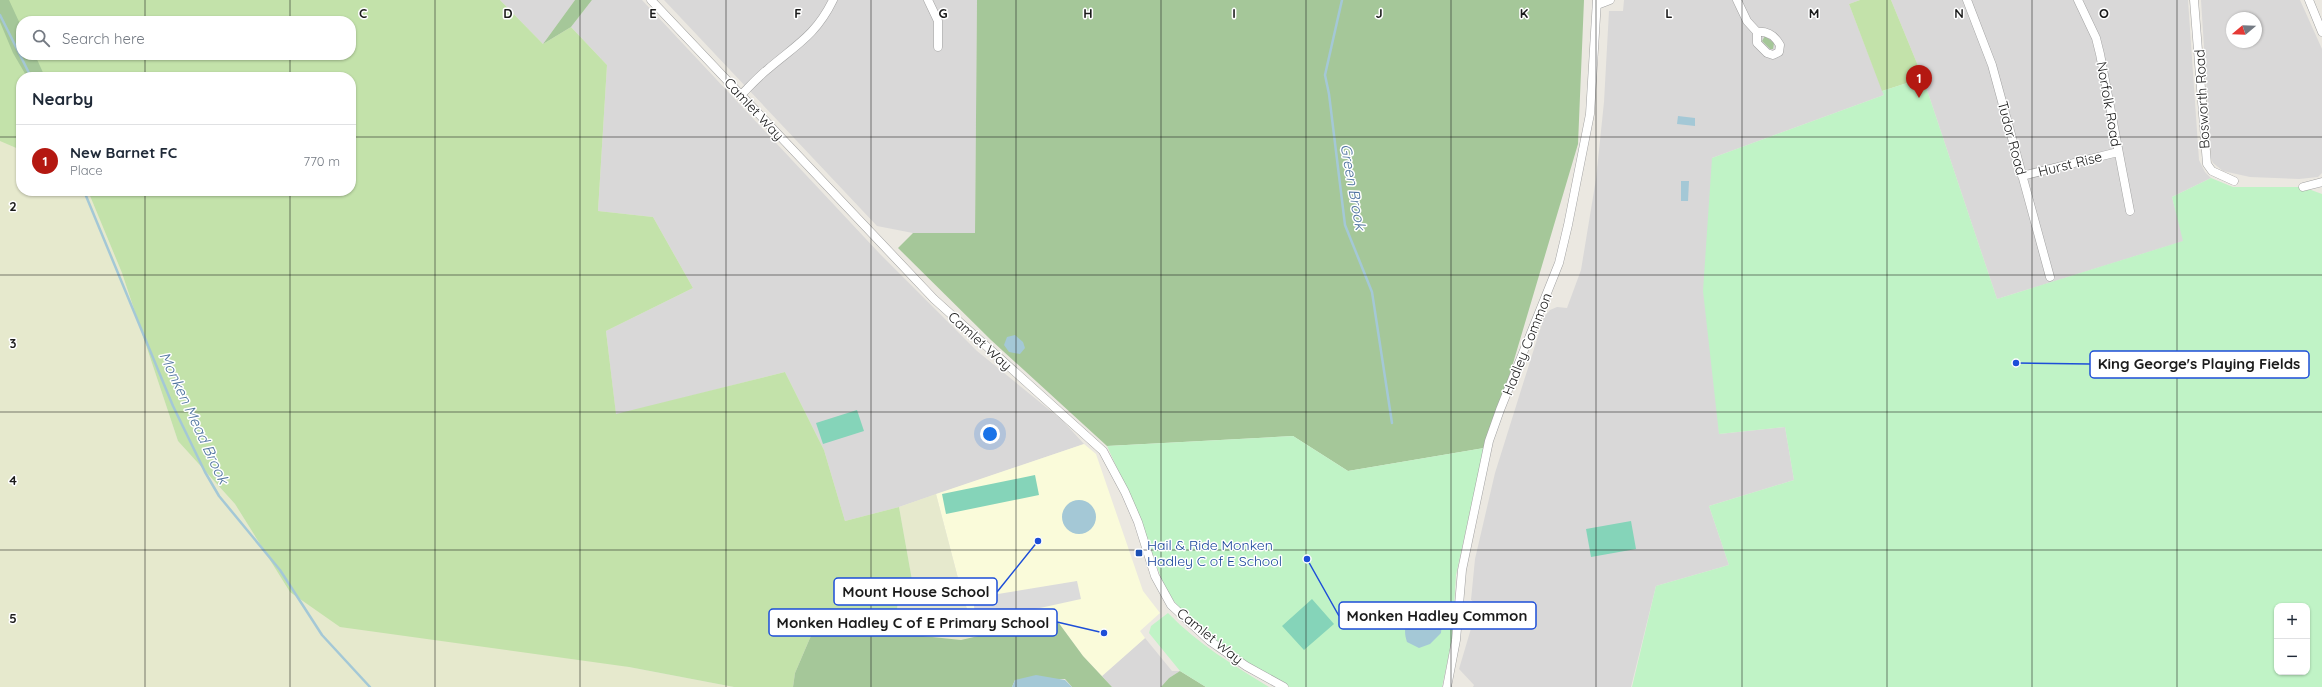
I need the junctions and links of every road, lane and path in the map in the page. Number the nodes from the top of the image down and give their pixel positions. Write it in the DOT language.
graph roads {
  1 [pos="651,0"];
  2 [pos="833,0"];
  3 [pos="928,0"];
  4 [pos="1610,0"];
  5 [pos="1737,0"];
  6 [pos="1967,0"];
  7 [pos="2078,0"];
  8 [pos="2194,0"];
  9 [pos="2309,0"];
  10 [pos="1597,3"];
  11 [pos="1757,32"];
  12 [pos="2322,32"];
  13 [pos="938,47"];
  14 [pos="741,95"];
  15 [pos="2118,152"];
  16 [pos="2022,176"];
  17 [pos="2234,181"];
  18 [pos="2322,182"];
  19 [pos="2303,187"];
  20 [pos="2130,211"];
  21 [pos="2050,277"];
  22 [pos="1284,687"];
  23 [pos="1448,687"];
  1 -- 14 [label="street, Camlet Way"];
  2 -- 14 [label="street"];
  3 -- 13 [label="street"];
  4 -- 10 [label="street"];
  5 -- 11 [label="street"];
  6 -- 16 [label="street, Tudor Road"];
  7 -- 15 [label="street, Norfolk Road"];
  8 -- 17 [label="street, Bosworth Road"];
  9 -- 12 [label="street"];
  10 -- 23 [label="street, Hadley Common"];
  14 -- 22 [label="street, Camlet Way"];
  15 -- 16 [label="street, Hurst Rise"];
  15 -- 20 [label="street, Norfolk Road"];
  16 -- 21 [label="street, Tudor Road"];
  18 -- 19 [label="street"];
}
